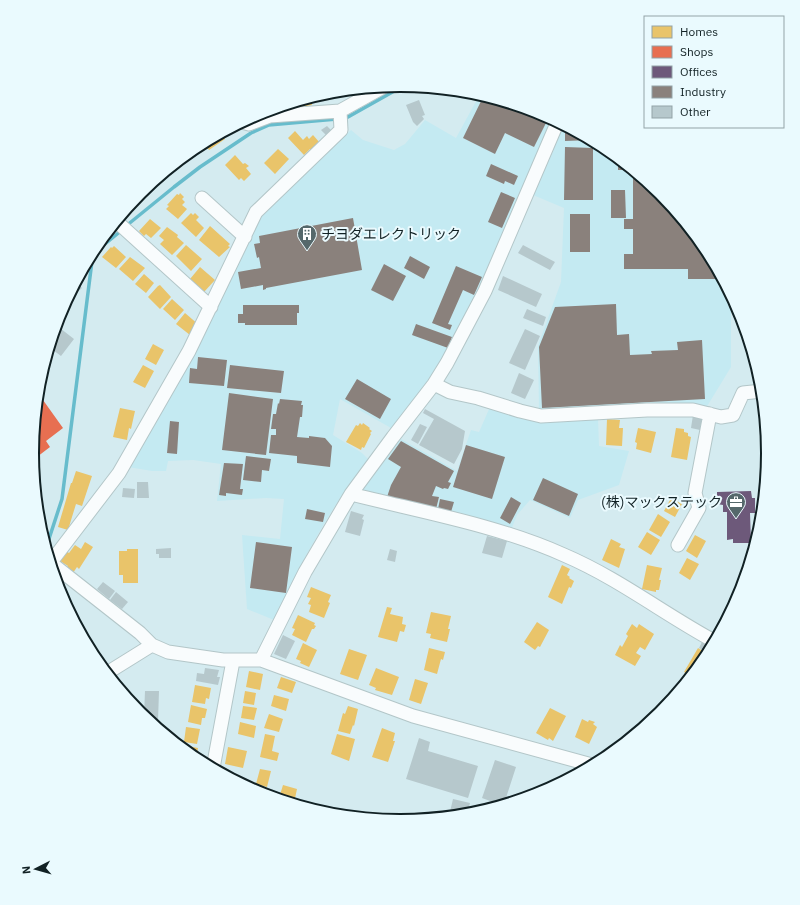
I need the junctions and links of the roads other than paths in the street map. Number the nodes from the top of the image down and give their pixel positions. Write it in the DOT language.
graph roads {
  1 [pos="376,92"];
  2 [pos="270,116"];
  3 [pos="341,116"];
  4 [pos="556,127"];
  5 [pos="202,198"];
  6 [pos="121,226"];
  7 [pos="245,237"];
  8 [pos="211,307"];
  9 [pos="434,384"];
  10 [pos="756,392"];
  11 [pos="710,414"];
  12 [pos="351,494"];
  13 [pos="678,544"];
  14 [pos="55,558"];
  15 [pos="58,568"];
  16 [pos="709,638"];
  17 [pos="152,645"];
  18 [pos="261,660"];
  19 [pos="234,661"];
  20 [pos="112,670"];
  21 [pos="214,762"];
  22 [pos="584,763"];
  1 -- 3 [label="street"];
  2 -- 3 [label="street"];
  3 -- 7 [label="street"];
  4 -- 9 [label="street"];
  5 -- 7 [label="street"];
  6 -- 8 [label="street"];
  7 -- 8 [label="street"];
  8 -- 14 [label="street"];
  9 -- 11 [label="street"];
  9 -- 12 [label="street"];
  10 -- 11 [label="street"];
  11 -- 13 [label="street"];
  12 -- 16 [label="street"];
  12 -- 18 [label="street"];
  15 -- 17 [label="street"];
  17 -- 19 [label="street"];
  17 -- 20 [label="street"];
  18 -- 19 [label="street"];
  18 -- 22 [label="street"];
  19 -- 21 [label="street"];
}
